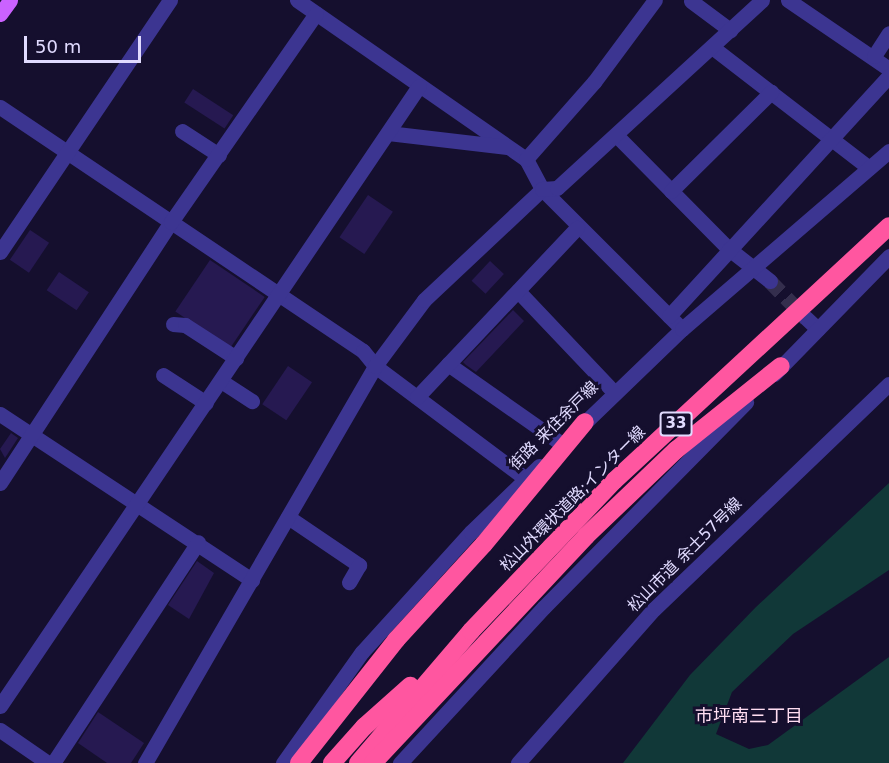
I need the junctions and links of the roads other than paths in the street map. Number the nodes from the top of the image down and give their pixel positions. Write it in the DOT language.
graph roads {
  1 [pos="10,0"];
  2 [pos="170,0"];
  3 [pos="297,0"];
  4 [pos="655,0"];
  5 [pos="762,0"];
  6 [pos="788,0"];
  7 [pos="690,1"];
  8 [pos="806,5"];
  9 [pos="316,13"];
  10 [pos="0,15"];
  11 [pos="730,30"];
  12 [pos="889,33"];
  13 [pos="712,47"];
  14 [pos="874,56"];
  15 [pos="889,69"];
  16 [pos="889,76"];
  17 [pos="419,86"];
  18 [pos="771,92"];
  19 [pos="0,107"];
  20 [pos="182,131"];
  21 [pos="388,133"];
  22 [pos="616,135"];
  23 [pos="831,138"];
  24 [pos="510,147"];
  25 [pos="889,151"];
  26 [pos="66,152"];
  27 [pos="219,155"];
  28 [pos="526,159"];
  29 [pos="869,168"];
  30 [pos="542,189"];
  31 [pos="672,191"];
  32 [pos="171,222"];
  33 [pos="889,226"];
  34 [pos="577,228"];
  35 [pos="729,249"];
  36 [pos="0,252"];
  37 [pos="889,256"];
  38 [pos="757,267"];
  39 [pos="770,281"];
  40 [pos="518,291"];
  41 [pos="279,294"];
  42 [pos="669,316"];
  43 [pos="806,318"];
  44 [pos="173,324"];
  45 [pos="682,329"];
  46 [pos="818,329"];
  47 [pos="236,358"];
  48 [pos="448,364"];
  49 [pos="375,366"];
  50 [pos="781,366"];
  51 [pos="164,375"];
  52 [pos="220,381"];
  53 [pos="889,384"];
  54 [pos="614,392"];
  55 [pos="417,398"];
  56 [pos="252,401"];
  57 [pos="206,403"];
  58 [pos="0,414"];
  59 [pos="585,422"];
  60 [pos="32,435"];
  61 [pos="562,444"];
  62 [pos="526,479"];
  63 [pos="0,483"];
  64 [pos="138,505"];
  65 [pos="288,518"];
  66 [pos="198,542"];
  67 [pos="252,580"];
  68 [pos="349,582"];
  69 [pos="471,631"];
  70 [pos="0,705"];
  71 [pos="0,730"];
  72 [pos="50,763"];
  73 [pos="145,763"];
  74 [pos="283,763"];
  75 [pos="299,763"];
  76 [pos="332,763"];
  77 [pos="358,763"];
  78 [pos="373,763"];
  79 [pos="400,763"];
  80 [pos="518,763"];
  1 -- 10 [label="main road"];
  2 -- 26 [label="street"];
  3 -- 9 [label="street"];
  4 -- 28 [label="street"];
  5 -- 11 [label="street"];
  6 -- 8 [label="street"];
  7 -- 11 [label="street"];
  8 -- 14 [label="street"];
  9 -- 17 [label="street"];
  9 -- 27 [label="street"];
  11 -- 13 [label="street"];
  12 -- 14 [label="street"];
  13 -- 18 [label="street"];
  13 -- 22 [label="street"];
  14 -- 15 [label="street"];
  16 -- 23 [label="street"];
  17 -- 21 [label="street"];
  17 -- 24 [label="street"];
  18 -- 23 [label="street"];
  18 -- 31 [label="street"];
  19 -- 26 [label="street"];
  20 -- 27 [label="street"];
  21 -- 24 [label="street"];
  21 -- 41 [label="street"];
  22 -- 30 [label="street"];
  22 -- 31 [label="street"];
  23 -- 29 [label="street"];
  23 -- 35 [label="street"];
  24 -- 28 [label="street"];
  25 -- 29 [label="street, 街路 来住余戸線"];
  26 -- 32 [label="street"];
  26 -- 36 [label="street"];
  27 -- 32 [label="street"];
  28 -- 30 [label="street"];
  29 -- 38 [label="street, 街路 来住余戸線"];
  30 -- 34 [label="street"];
  30 -- 49 [label="street"];
  31 -- 35 [label="street"];
  32 -- 41 [label="street"];
  32 -- 60 [label="street"];
  33 -- 69 [label="highway, 松山外環状道路;インター線 / 33"];
  34 -- 40 [label="street"];
  34 -- 42 [label="street"];
  35 -- 38 [label="street"];
  35 -- 42 [label="street"];
  37 -- 46 [label="street"];
  38 -- 39 [label="street"];
  38 -- 45 [label="street, 街路 来住余戸線"];
  40 -- 48 [label="street"];
  40 -- 54 [label="street"];
  41 -- 47 [label="street"];
  41 -- 49 [label="street"];
  42 -- 45 [label="street"];
  43 -- 46 [label="street"];
  44 -- 47 [label="street"];
  45 -- 54 [label="street, 街路 来住余戸線"];
  46 -- 50 [label="street"];
  47 -- 52 [label="street"];
  48 -- 55 [label="street"];
  48 -- 61 [label="street"];
  49 -- 55 [label="street"];
  49 -- 65 [label="street"];
  50 -- 78 [label="highway"];
  50 -- 79 [label="street"];
  51 -- 57 [label="street"];
  52 -- 56 [label="street"];
  52 -- 57 [label="street"];
  53 -- 80 [label="street, 松山市道 余土57号線"];
  54 -- 59 [label="street, 街路 来住余戸線"];
  55 -- 62 [label="street"];
  57 -- 64 [label="street"];
  58 -- 60 [label="street"];
  59 -- 61 [label="street, 街路 来住余戸線"];
  59 -- 75 [label="highway"];
  60 -- 63 [label="street"];
  60 -- 64 [label="street"];
  61 -- 62 [label="street, 街路 来住余戸線"];
  62 -- 74 [label="street, 街路 来住余戸線"];
  64 -- 66 [label="street"];
  64 -- 70 [label="street"];
  65 -- 67 [label="street"];
  65 -- 68 [label="street"];
  66 -- 67 [label="street"];
  66 -- 72 [label="street"];
  67 -- 73 [label="street"];
  69 -- 76 [label="highway, 松山外環状道路;インター線 / 33"];
  69 -- 77 [label="highway, 松山外環状道路;インター線 / 33"];
  71 -- 72 [label="street"];
}
